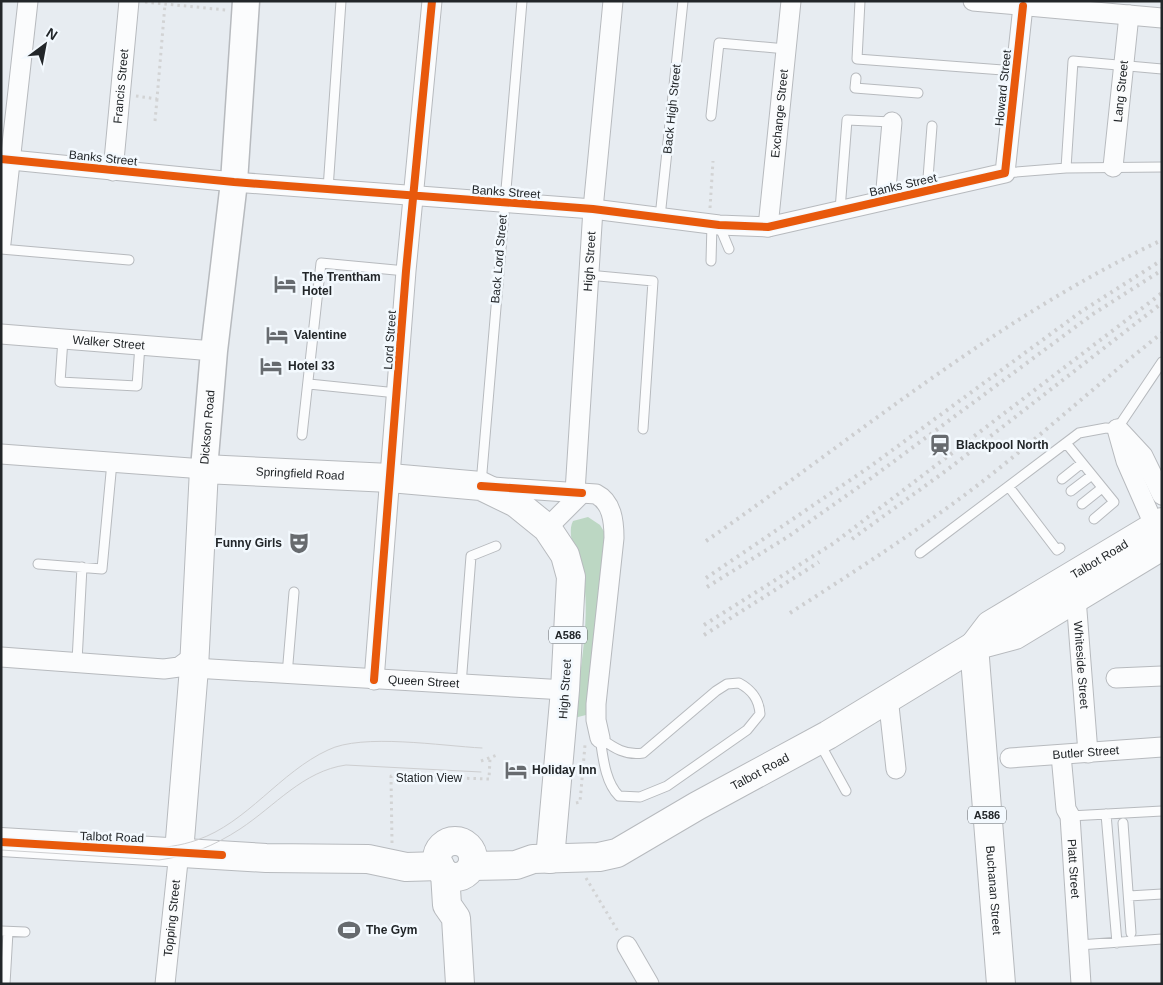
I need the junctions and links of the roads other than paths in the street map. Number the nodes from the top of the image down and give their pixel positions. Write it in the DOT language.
graph roads {
  1 [pos="28,1"];
  2 [pos="129,1"];
  3 [pos="341,1"];
  4 [pos="432,1"];
  5 [pos="522,1"];
  6 [pos="613,1"];
  7 [pos="683,1"];
  8 [pos="791,1"];
  9 [pos="860,1"];
  10 [pos="973,1"];
  11 [pos="1026,4"];
  12 [pos="246,7"];
  13 [pos="1128,15"];
  14 [pos="1162,18"];
  15 [pos="786,49"];
  16 [pos="1123,66"];
  17 [pos="1162,69"];
  18 [pos="1016,71"];
  19 [pos="856,78"];
  20 [pos="918,93"];
  21 [pos="712,116"];
  22 [pos="892,122"];
  23 [pos="932,126"];
  24 [pos="6,159"];
  25 [pos="1113,167"];
  26 [pos="1162,167"];
  27 [pos="1066,168"];
  28 [pos="113,171"];
  29 [pos="1005,173"];
  30 [pos="234,182"];
  31 [pos="328,189"];
  32 [pos="927,191"];
  33 [pos="414,197"];
  34 [pos="885,200"];
  35 [pos="504,202"];
  36 [pos="593,209"];
  37 [pos="840,210"];
  38 [pos="660,216"];
  39 [pos="713,224"];
  40 [pos="768,227"];
  41 [pos="1,243"];
  42 [pos="1,249"];
  43 [pos="729,249"];
  44 [pos="129,260"];
  45 [pos="711,262"];
  46 [pos="406,272"];
  47 [pos="588,275"];
  48 [pos="1,334"];
  49 [pos="63,339"];
  50 [pos="140,345"];
  51 [pos="214,351"];
  52 [pos="1162,362"];
  53 [pos="309,384"];
  54 [pos="397,394"];
  55 [pos="1117,428"];
  56 [pos="643,429"];
  57 [pos="302,435"];
  58 [pos="1066,443"];
  59 [pos="1,454"];
  60 [pos="112,462"];
  61 [pos="1082,463"];
  62 [pos="204,468"];
  63 [pos="1092,475"];
  64 [pos="390,478"];
  65 [pos="1062,479"];
  66 [pos="481,486"];
  67 [pos="1008,487"];
  68 [pos="1102,488"];
  69 [pos="1071,491"];
  70 [pos="585,494"];
  71 [pos="1162,495"];
  72 [pos="1082,504"];
  73 [pos="1094,519"];
  74 [pos="547,528"];
  75 [pos="1160,534"];
  76 [pos="496,546"];
  77 [pos="1060,548"];
  78 [pos="920,553"];
  79 [pos="38,564"];
  80 [pos="82,567"];
  81 [pos="1071,589"];
  82 [pos="294,592"];
  83 [pos="974,646"];
  84 [pos="1,656"];
  85 [pos="77,661"];
  86 [pos="194,662"];
  87 [pos="287,675"];
  88 [pos="1162,676"];
  89 [pos="1116,678"];
  90 [pos="374,680"];
  91 [pos="461,685"];
  92 [pos="565,690"];
  93 [pos="888,697"];
  94 [pos="600,738"];
  95 [pos="818,740"];
  96 [pos="1162,747"];
  97 [pos="1088,752"];
  98 [pos="1061,754"];
  99 [pos="1010,758"];
  100 [pos="896,770"];
  101 [pos="846,791"];
  102 [pos="1162,811"];
  103 [pos="1106,814"];
  104 [pos="1070,816"];
  105 [pos="1123,823"];
  106 [pos="554,826"];
  107 [pos="1,842"];
  108 [pos="179,852"];
  109 [pos="542,859"];
  110 [pos="455,863"];
  111 [pos="588,866"];
  112 [pos="1162,894"];
  113 [pos="1129,896"];
  114 [pos="5,931"];
  115 [pos="25,932"];
  116 [pos="1131,933"];
  117 [pos="1162,940"];
  118 [pos="1116,942"];
  119 [pos="1078,945"];
  120 [pos="628,946"];
  121 [pos="5,984"];
  122 [pos="165,984"];
  123 [pos="460,984"];
  124 [pos="649,984"];
  125 [pos="1001,984"];
  126 [pos="1081,984"];
  1 -- 24 [label="street"];
  2 -- 28 [label="street, Francis Street"];
  3 -- 31 [label="lane"];
  4 -- 33 [label="street, Lord Street"];
  5 -- 35 [label="lane, Back Lord Street"];
  6 -- 36 [label="street, High Street"];
  7 -- 38 [label="lane, Back High Street"];
  8 -- 15 [label="street, Exchange Street"];
  9 -- 18 [label="lane"];
  10 -- 11 [label="street"];
  11 -- 13 [label="street"];
  11 -- 18 [label="street, Howard Street"];
  12 -- 30 [label="street, Dickson Road"];
  13 -- 14 [label="street"];
  13 -- 16 [label="street, Lang Street"];
  15 -- 21 [label="lane"];
  15 -- 40 [label="street, Exchange Street"];
  16 -- 17 [label="lane"];
  16 -- 25 [label="street, Lang Street"];
  16 -- 27 [label="lane"];
  18 -- 29 [label="street, Howard Street"];
  19 -- 20 [label="lane"];
  22 -- 34 [label="street"];
  22 -- 37 [label="lane"];
  23 -- 32 [label="lane"];
  24 -- 28 [label="street, Banks Street"];
  24 -- 41 [label="street"];
  25 -- 26 [label="lane"];
  25 -- 27 [label="lane"];
  27 -- 29 [label="lane"];
  28 -- 30 [label="street, Banks Street"];
  29 -- 32 [label="street, Banks Street"];
  30 -- 31 [label="street, Banks Street"];
  30 -- 51 [label="street, Dickson Road"];
  31 -- 33 [label="street, Banks Street"];
  32 -- 34 [label="street, Banks Street"];
  33 -- 35 [label="street, Banks Street"];
  33 -- 46 [label="street, Lord Street"];
  34 -- 37 [label="street, Banks Street"];
  35 -- 36 [label="street, Banks Street"];
  35 -- 66 [label="lane, Back Lord Street"];
  36 -- 38 [label="street, Banks Street"];
  36 -- 47 [label="street, High Street"];
  37 -- 40 [label="street, Banks Street"];
  38 -- 39 [label="street, Banks Street"];
  39 -- 40 [label="street, Banks Street"];
  39 -- 43 [label="lane"];
  39 -- 45 [label="lane"];
  42 -- 44 [label="lane"];
  46 -- 53 [label="lane"];
  46 -- 54 [label="street, Lord Street"];
  47 -- 56 [label="lane"];
  47 -- 70 [label="street, High Street"];
  48 -- 49 [label="street, Walker Street"];
  49 -- 50 [label="street, Walker Street"];
  49 -- 50 [label="lane"];
  50 -- 51 [label="street, Walker Street"];
  51 -- 62 [label="street, Dickson Road"];
  52 -- 55 [label="lane"];
  53 -- 54 [label="lane"];
  53 -- 57 [label="lane"];
  54 -- 64 [label="street, Lord Street"];
  55 -- 58 [label="lane"];
  55 -- 71 [label="street"];
  55 -- 75 [label="street, Talbot Road"];
  58 -- 61 [label="lane"];
  58 -- 67 [label="lane"];
  59 -- 60 [label="street, Springfield Road"];
  60 -- 62 [label="street, Springfield Road"];
  60 -- 80 [label="lane"];
  61 -- 63 [label="lane"];
  61 -- 65 [label="lane"];
  62 -- 64 [label="main road, Springfield Road / A586"];
  62 -- 86 [label="main road, Dickson Road"];
  63 -- 68 [label="lane"];
  63 -- 69 [label="lane"];
  64 -- 66 [label="main road, Springfield Road / A586"];
  64 -- 90 [label="street, Lord Street"];
  66 -- 70 [label="street, Springfield Road"];
  66 -- 74 [label="main road, High Street / A586"];
  67 -- 77 [label="lane"];
  67 -- 78 [label="lane"];
  68 -- 72 [label="lane"];
  68 -- 73 [label="lane"];
  70 -- 74 [label="street"];
  70 -- 94 [label="street"];
  74 -- 92 [label="main road, High Street / A586"];
  75 -- 81 [label="main road, Talbot Road"];
  76 -- 91 [label="lane"];
  79 -- 80 [label="lane"];
  80 -- 85 [label="lane"];
  81 -- 83 [label="main road, Talbot Road"];
  81 -- 97 [label="street, Whiteside Street"];
  82 -- 87 [label="lane"];
  83 -- 93 [label="main road, Talbot Road"];
  83 -- 125 [label="main road, Buchanan Street / A586"];
  84 -- 85 [label="street"];
  85 -- 86 [label="street"];
  86 -- 87 [label="street, Queen Street"];
  86 -- 108 [label="main road, Dickson Road"];
  87 -- 90 [label="street, Queen Street"];
  88 -- 89 [label="street"];
  90 -- 91 [label="street, Queen Street"];
  91 -- 92 [label="street, Queen Street"];
  92 -- 106 [label="main road, High Street / A586"];
  93 -- 95 [label="main road, Talbot Road"];
  93 -- 100 [label="street"];
  94 -- 94 [label="lane"];
  95 -- 101 [label="lane"];
  95 -- 111 [label="main road, Talbot Road"];
  96 -- 97 [label="street, Butler Street"];
  97 -- 98 [label="street, Butler Street"];
  98 -- 99 [label="street, Butler Street"];
  98 -- 104 [label="street, Platt Street"];
  102 -- 103 [label="lane"];
  103 -- 104 [label="lane"];
  103 -- 118 [label="lane"];
  104 -- 119 [label="street, Platt Street"];
  105 -- 113 [label="lane"];
  106 -- 109 [label="main road, High Street / A586"];
  106 -- 111 [label="main road"];
  107 -- 108 [label="main road, Talbot Road"];
  108 -- 110 [label="main road, Talbot Road"];
  108 -- 122 [label="street, Topping Street"];
  109 -- 110 [label="main road, Talbot Road"];
  109 -- 111 [label="main road, Talbot Road"];
  110 -- 123 [label="main road"];
  112 -- 113 [label="lane"];
  113 -- 116 [label="lane"];
  114 -- 115 [label="lane"];
  114 -- 121 [label="lane"];
  117 -- 118 [label="lane"];
  118 -- 119 [label="lane"];
  119 -- 126 [label="street, Platt Street"];
  120 -- 124 [label="street"];
}
